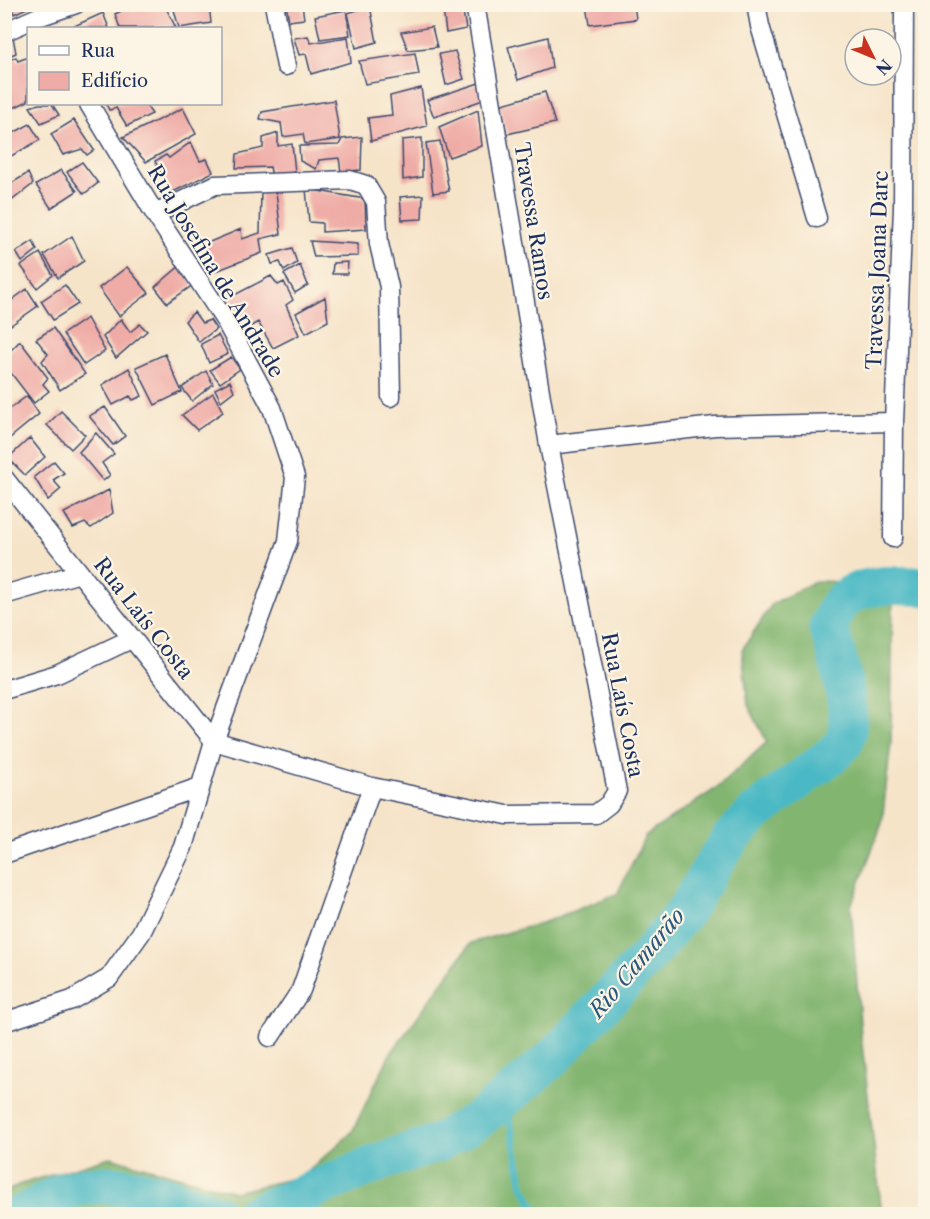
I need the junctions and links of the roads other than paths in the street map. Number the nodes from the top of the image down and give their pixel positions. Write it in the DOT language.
graph roads {
  1 [pos="76,4"];
  2 [pos="274,4"];
  3 [pos="475,4"];
  4 [pos="756,4"];
  5 [pos="904,4"];
  6 [pos="41,22"];
  7 [pos="4,32"];
  8 [pos="286,66"];
  9 [pos="90,105"];
  10 [pos="155,213"];
  11 [pos="817,218"];
  12 [pos="391,397"];
  13 [pos="894,422"];
  14 [pos="549,445"];
  15 [pos="4,478"];
  16 [pos="893,538"];
  17 [pos="80,573"];
  18 [pos="4,595"];
  19 [pos="131,639"];
  20 [pos="4,690"];
  21 [pos="214,741"];
  22 [pos="200,787"];
  23 [pos="372,787"];
  24 [pos="4,854"];
  25 [pos="4,1022"];
  26 [pos="270,1037"];
  1 -- 6 [label="street"];
  2 -- 8 [label="street"];
  3 -- 14 [label="street, Travessa Ramos"];
  4 -- 11 [label="street"];
  5 -- 13 [label="street, Travessa Joana Darc"];
  6 -- 7 [label="street"];
  9 -- 10 [label="street, Rua Josefina de Andrade"];
  10 -- 12 [label="street"];
  10 -- 21 [label="street, Rua Josefina de Andrade"];
  13 -- 14 [label="street"];
  13 -- 16 [label="street, Travessa Joana Darc"];
  14 -- 23 [label="street, Rua Laís Costa"];
  15 -- 17 [label="street, Rua Laís Costa"];
  17 -- 18 [label="street"];
  17 -- 19 [label="street, Rua Laís Costa"];
  19 -- 20 [label="street"];
  19 -- 21 [label="street, Rua Laís Costa"];
  21 -- 22 [label="street, Rua Josefina de Andrade"];
  21 -- 23 [label="street, Rua Laís Costa"];
  22 -- 24 [label="street"];
  22 -- 25 [label="street, Rua Josefina de Andrade"];
  23 -- 26 [label="street"];
}
